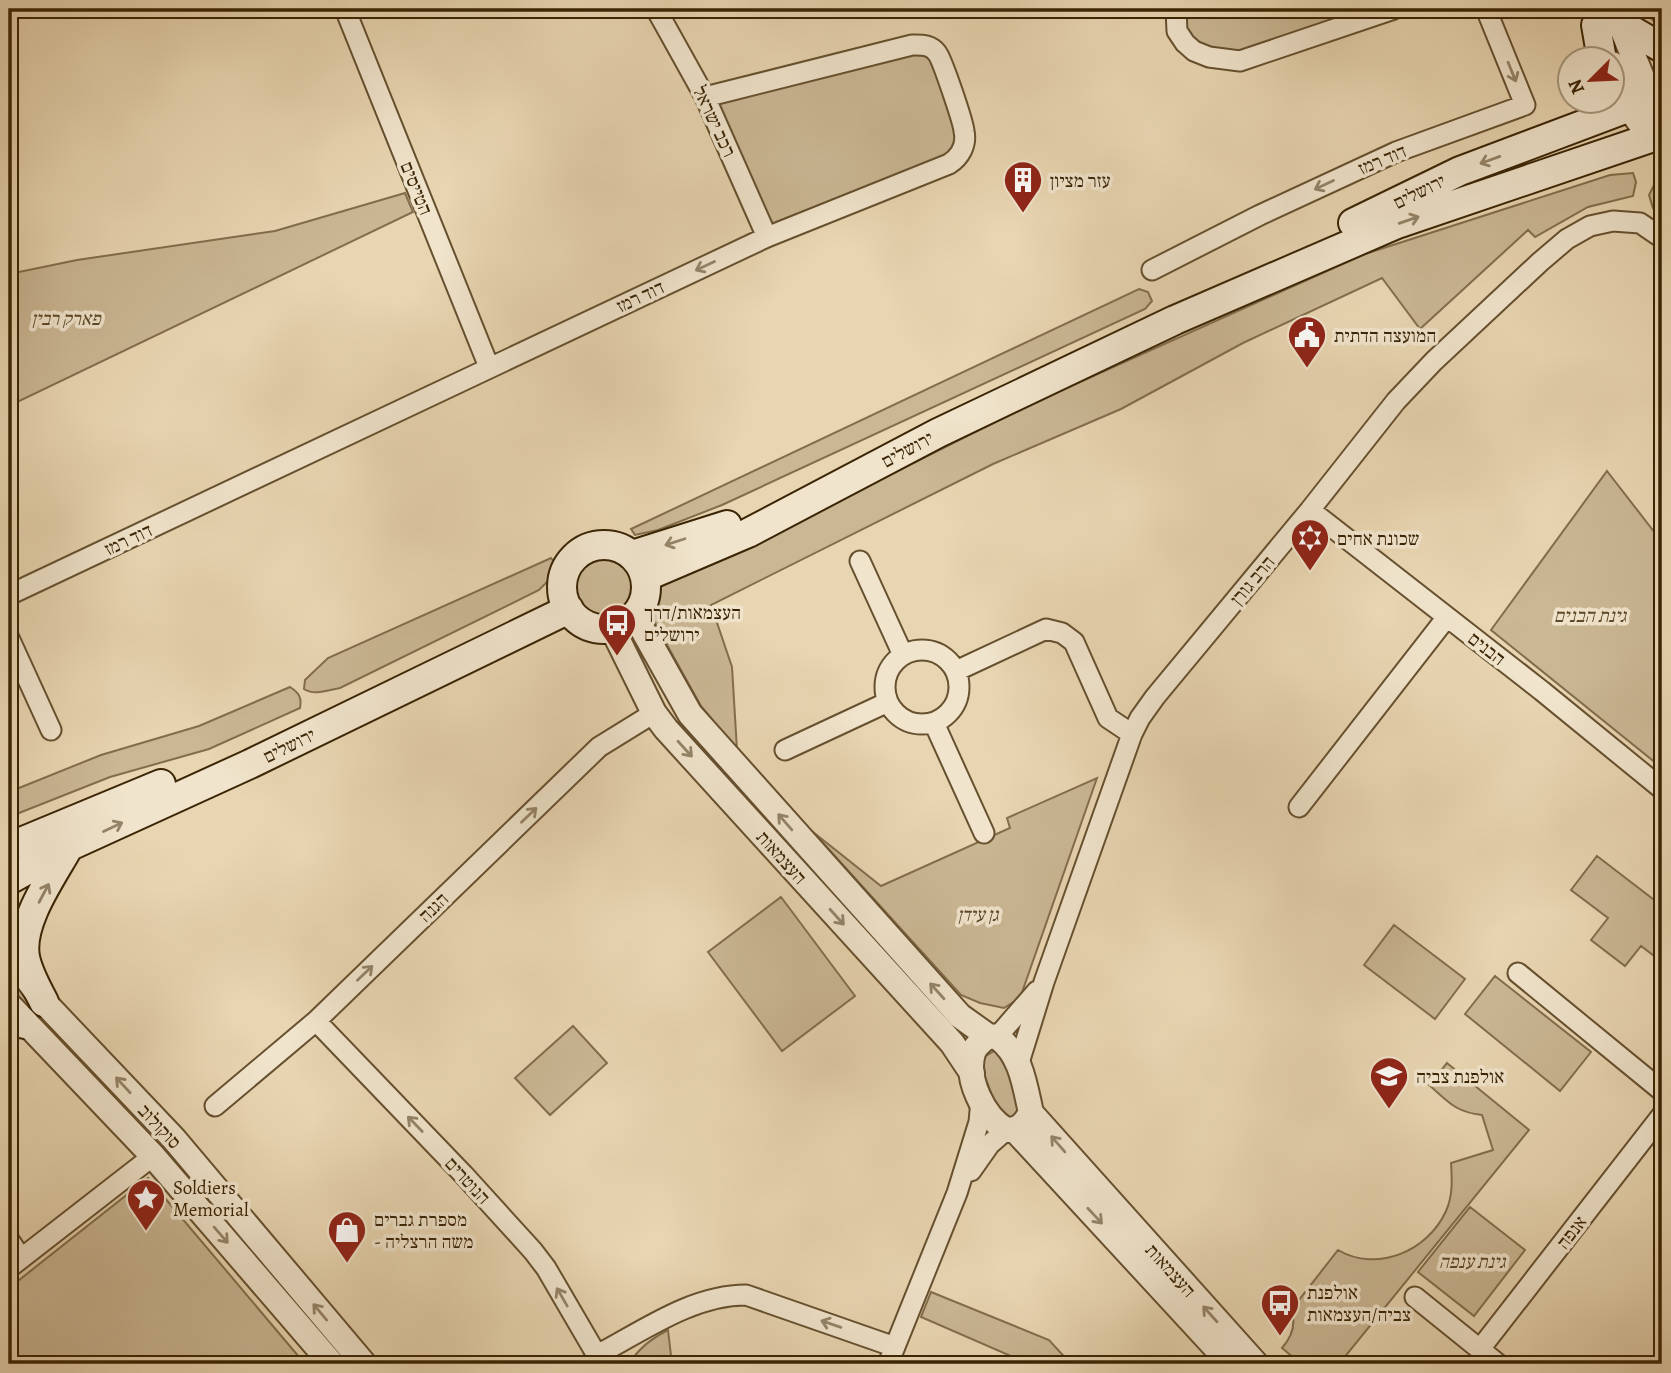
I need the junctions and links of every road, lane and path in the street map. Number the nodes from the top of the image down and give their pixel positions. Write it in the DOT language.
graph roads {
  1 [pos="345,9"];
  2 [pos="656,9"];
  3 [pos="1176,9"];
  4 [pos="1394,9"];
  5 [pos="1486,9"];
  6 [pos="1605,17"];
  7 [pos="1603,46"];
  8 [pos="1609,46"];
  9 [pos="1662,48"];
  10 [pos="1626,78"];
  11 [pos="705,97"];
  12 [pos="1647,101"];
  13 [pos="1584,116"];
  14 [pos="1554,136"];
  15 [pos="1657,136"];
  16 [pos="766,237"];
  17 [pos="1662,238"];
  18 [pos="1152,270"];
  19 [pos="1189,314"];
  20 [pos="489,367"];
  21 [pos="1310,510"];
  22 [pos="860,561"];
  23 [pos="639,566"];
  24 [pos="9,595"];
  25 [pos="566,603"];
  26 [pos="1447,617"];
  27 [pos="624,622"];
  28 [pos="9,638"];
  29 [pos="903,655"];
  30 [pos="956,671"];
  31 [pos="888,702"];
  32 [pos="654,713"];
  33 [pos="934,723"];
  34 [pos="51,730"];
  35 [pos="1132,734"];
  36 [pos="785,750"];
  37 [pos="1662,789"];
  38 [pos="1299,807"];
  39 [pos="984,833"];
  40 [pos="9,847"];
  41 [pos="68,847"];
  42 [pos="9,880"];
  43 [pos="9,954"];
  44 [pos="1518,973"];
  45 [pos="1044,982"];
  46 [pos="44,1002"];
  47 [pos="14,1014"];
  48 [pos="316,1021"];
  49 [pos="993,1036"];
  50 [pos="1018,1066"];
  51 [pos="972,1073"];
  52 [pos="1662,1091"];
  53 [pos="981,1100"];
  54 [pos="215,1105"];
  55 [pos="1662,1115"];
  56 [pos="1017,1124"];
  57 [pos="153,1156"];
  58 [pos="957,1192"];
  59 [pos="9,1241"];
  60 [pos="15,1263"];
  61 [pos="1415,1297"];
  62 [pos="1480,1349"];
  63 [pos="892,1356"];
  64 [pos="599,1360"];
  65 [pos="332,1364"];
  66 [pos="365,1364"];
  67 [pos="1231,1364"];
  68 [pos="1256,1364"];
  69 [pos="1498,1364"];
  1 -- 20 [label="street, הטייסים"];
  2 -- 11 [label="street, רכב ישראל"];
  3 -- 4 [label="street"];
  5 -- 18 [label="street, דוד רמז, one-way"];
  6 -- 7 [label="main road"];
  6 -- 8 [label="street"];
  6 -- 9 [label="main road"];
  6 -- 12 [label="street"];
  10 -- 12 [label="street"];
  11 -- 16 [label="street, רכב ישראל"];
  11 -- 16 [label="street, דוד רמז"];
  12 -- 14 [label="main road, ירושלים"];
  12 -- 15 [label="street"];
  13 -- 14 [label="main road"];
  14 -- 19 [label="main road, ירושלים, one-way"];
  19 -- 15 [label="main road, ירושלים, one-way"];
  16 -- 20 [label="street, דוד רמז, one-way"];
  17 -- 21 [label="street, הרב גורן"];
  19 -- 23 [label="main road, ירושלים"];
  20 -- 24 [label="street, דוד רמז"];
  21 -- 26 [label="street, הבנים"];
  21 -- 35 [label="street, הרב גורן"];
  22 -- 29 [label="street"];
  23 -- 25 [label="main road"];
  23 -- 27 [label="main road"];
  25 -- 27 [label="main road"];
  25 -- 40 [label="main road, ירושלים"];
  41 -- 25 [label="main road, ירושלים, one-way"];
  26 -- 37 [label="street, הבנים"];
  26 -- 38 [label="street"];
  27 -- 32 [label="street, העצמאות"];
  49 -- 27 [label="street, העצמאות, one-way"];
  28 -- 34 [label="street"];
  29 -- 30 [label="street"];
  29 -- 31 [label="street"];
  30 -- 33 [label="street"];
  30 -- 35 [label="street"];
  31 -- 33 [label="street"];
  31 -- 36 [label="street"];
  48 -- 32 [label="street, הגנה, one-way"];
  32 -- 51 [label="street, העצמאות, one-way"];
  33 -- 39 [label="street"];
  35 -- 45 [label="street, הרב גורן"];
  41 -- 42 [label="main road, ירושלים"];
  46 -- 41 [label="main road, one-way"];
  43 -- 46 [label="street, סוקולוב"];
  44 -- 52 [label="street"];
  45 -- 49 [label="street, הרב גורן"];
  45 -- 50 [label="street, הרב גורן"];
  66 -- 46 [label="street, סוקולוב, one-way"];
  47 -- 57 [label="street, סוקולוב"];
  48 -- 54 [label="street, הגנה"];
  64 -- 48 [label="street, הנוטרים, one-way"];
  49 -- 50 [label="street, העצמאות"];
  49 -- 51 [label="street"];
  50 -- 56 [label="street, העצמאות"];
  51 -- 53 [label="street, העצמאות"];
  53 -- 56 [label="street, העצמאות"];
  53 -- 58 [label="street"];
  55 -- 62 [label="street, אנפה"];
  56 -- 58 [label="street"];
  56 -- 67 [label="street, העצמאות, one-way"];
  68 -- 56 [label="street, העצמאות, one-way"];
  57 -- 60 [label="street"];
  57 -- 65 [label="street, סוקולוב, one-way"];
  58 -- 63 [label="street"];
  59 -- 60 [label="street"];
  61 -- 62 [label="street"];
  62 -- 69 [label="street"];
  63 -- 64 [label="street, הנוטרים, one-way"];
}
